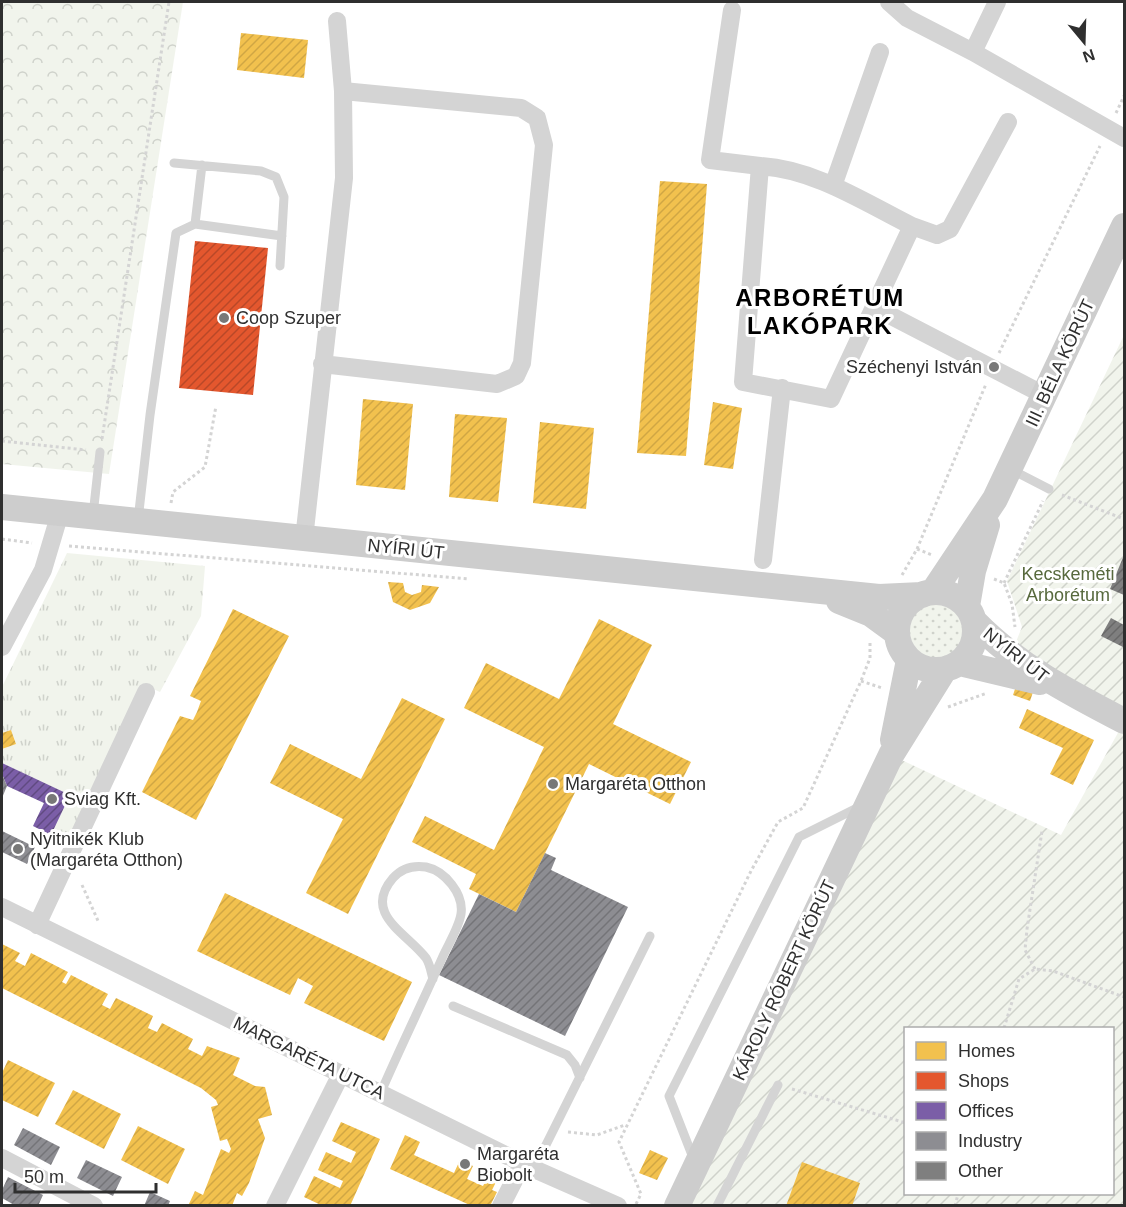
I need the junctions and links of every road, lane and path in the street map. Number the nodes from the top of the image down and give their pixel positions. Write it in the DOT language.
graph roads {
  1 [pos="169,2"];
  2 [pos="889,2"];
  3 [pos="997,2"];
  4 [pos="732,10"];
  5 [pos="337,21"];
  6 [pos="880,52"];
  7 [pos="973,52"];
  8 [pos="343,91"];
  9 [pos="1125,96"];
  10 [pos="1008,122"];
  11 [pos="1108,129"];
  12 [pos="1125,138"];
  13 [pos="174,163"];
  14 [pos="202,165"];
  15 [pos="760,166"];
  16 [pos="833,186"];
  17 [pos="195,224"];
  18 [pos="912,226"];
  19 [pos="1125,226"];
  20 [pos="282,236"];
  21 [pos="280,267"];
  22 [pos="874,307"];
  23 [pos="322,364"];
  24 [pos="993,367"];
  25 [pos="782,388"];
  26 [pos="1044,395"];
  27 [pos="216,406"];
  28 [pos="2,441"];
  29 [pos="100,452"];
  30 [pos="1010,469"];
  31 [pos="1050,490"];
  32 [pos="995,499"];
  33 [pos="2,507"];
  34 [pos="60,513"];
  35 [pos="93,517"];
  36 [pos="1125,519"];
  37 [pos="138,522"];
  38 [pos="166,525"];
  39 [pos="2,539"];
  40 [pos="304,539"];
  41 [pos="52,544"];
  42 [pos="917,549"];
  43 [pos="161,554"];
  44 [pos="763,560"];
  45 [pos="475,579"];
  46 [pos="1004,583"];
  47 [pos="811,590"];
  48 [pos="927,593"];
  49 [pos="971,614"];
  50 [pos="897,633"];
  51 [pos="869,637"];
  52 [pos="2,647"];
  53 [pos="909,660"];
  54 [pos="952,667"];
  55 [pos="1058,687"];
  56 [pos="146,692"];
  57 [pos="1125,720"];
  58 [pos="891,755"];
  59 [pos="868,803"];
  60 [pos="1042,831"];
  61 [pos="82,885"];
  62 [pos="2,907"];
  63 [pos="99,923"];
  64 [pos="37,925"];
  65 [pos="650,936"];
  66 [pos="1035,969"];
  67 [pos="433,979"];
  68 [pos="1125,997"];
  69 [pos="453,1005"];
  70 [pos="1005,1027"];
  71 [pos="341,1074"];
  72 [pos="580,1078"];
  73 [pos="778,1085"];
  74 [pos="381,1092"];
  75 [pos="904,1122"];
  76 [pos="627,1124"];
  77 [pos="554,1129"];
  78 [pos="2,1158"];
  79 [pos="696,1165"];
  80 [pos="528,1167"];
  81 [pos="94,1206"];
  82 [pos="274,1206"];
  83 [pos="501,1206"];
  84 [pos="618,1206"];
  85 [pos="636,1206"];
  86 [pos="677,1206"];
  87 [pos="717,1206"];
  1 -- 29 [label="path"];
  2 -- 7 [label="street"];
  3 -- 7 [label="street"];
  4 -- 15 [label="street"];
  5 -- 8 [label="street"];
  6 -- 16 [label="street"];
  7 -- 11 [label="street"];
  8 -- 23 [label="street"];
  8 -- 23 [label="street"];
  9 -- 11 [label="path"];
  10 -- 18 [label="street"];
  11 -- 12 [label="street"];
  11 -- 24 [label="path"];
  13 -- 14 [label="lane"];
  14 -- 17 [label="lane"];
  14 -- 20 [label="lane"];
  15 -- 16 [label="street"];
  15 -- 25 [label="street"];
  16 -- 18 [label="street"];
  17 -- 20 [label="lane"];
  17 -- 37 [label="lane"];
  18 -- 22 [label="street"];
  19 -- 26 [label="street, III. BÉLA KÖRÚT"];
  20 -- 21 [label="lane"];
  22 -- 24 [label="street"];
  22 -- 25 [label="street"];
  23 -- 40 [label="street"];
  24 -- 26 [label="street"];
  24 -- 42 [label="path"];
  25 -- 44 [label="street"];
  26 -- 30 [label="street, III. BÉLA KÖRÚT"];
  27 -- 38 [label="path"];
  28 -- 29 [label="path"];
  29 -- 35 [label="lane"];
  30 -- 31 [label="lane"];
  30 -- 32 [label="street, III. BÉLA KÖRÚT"];
  31 -- 36 [label="path"];
  31 -- 46 [label="path"];
  32 -- 48 [label="street, III. BÉLA KÖRÚT"];
  32 -- 49 [label="street, III. BÉLA KÖRÚT"];
  33 -- 34 [label="street, NYÍRI ÚT"];
  34 -- 35 [label="street, NYÍRI ÚT"];
  34 -- 41 [label="street"];
  35 -- 37 [label="street, NYÍRI ÚT"];
  37 -- 38 [label="street, NYÍRI ÚT"];
  38 -- 40 [label="street, NYÍRI ÚT"];
  38 -- 43 [label="path"];
  39 -- 41 [label="path"];
  40 -- 47 [label="street, NYÍRI ÚT"];
  41 -- 43 [label="path"];
  41 -- 52 [label="street"];
  43 -- 45 [label="path"];
  47 -- 48 [label="street, NYÍRI ÚT"];
  47 -- 50 [label="street, NYÍRI ÚT"];
  48 -- 49 [label="street"];
  48 -- 50 [label="street"];
  49 -- 54 [label="street"];
  49 -- 55 [label="street, NYÍRI ÚT"];
  50 -- 53 [label="street"];
  51 -- 76 [label="path"];
  53 -- 54 [label="street"];
  53 -- 58 [label="street, KÁROLY RÓBERT KÖRÚT"];
  54 -- 55 [label="street, NYÍRI ÚT"];
  54 -- 58 [label="street, KÁROLY RÓBERT KÖRÚT"];
  55 -- 57 [label="street, NYÍRI ÚT"];
  56 -- 64 [label="street"];
  58 -- 59 [label="street, KÁROLY RÓBERT KÖRÚT"];
  59 -- 79 [label="street, KÁROLY RÓBERT KÖRÚT"];
  59 -- 79 [label="lane"];
  60 -- 66 [label="path"];
  61 -- 63 [label="path"];
  62 -- 64 [label="street, MARGARÉTA UTCA"];
  64 -- 71 [label="street, MARGARÉTA UTCA"];
  65 -- 72 [label="lane"];
  66 -- 68 [label="path"];
  66 -- 70 [label="path"];
  67 -- 67 [label="lane"];
  67 -- 74 [label="lane"];
  69 -- 72 [label="lane"];
  71 -- 74 [label="street, MARGARÉTA UTCA"];
  71 -- 82 [label="street"];
  72 -- 77 [label="lane"];
  73 -- 75 [label="path"];
  73 -- 87 [label="lane"];
  74 -- 80 [label="street, MARGARÉTA UTCA"];
  76 -- 77 [label="path"];
  76 -- 85 [label="path"];
  77 -- 80 [label="lane"];
  78 -- 81 [label="street"];
  79 -- 86 [label="street, KÁROLY RÓBERT KÖRÚT"];
  80 -- 83 [label="street"];
  80 -- 84 [label="street, MARGARÉTA UTCA"];
}
